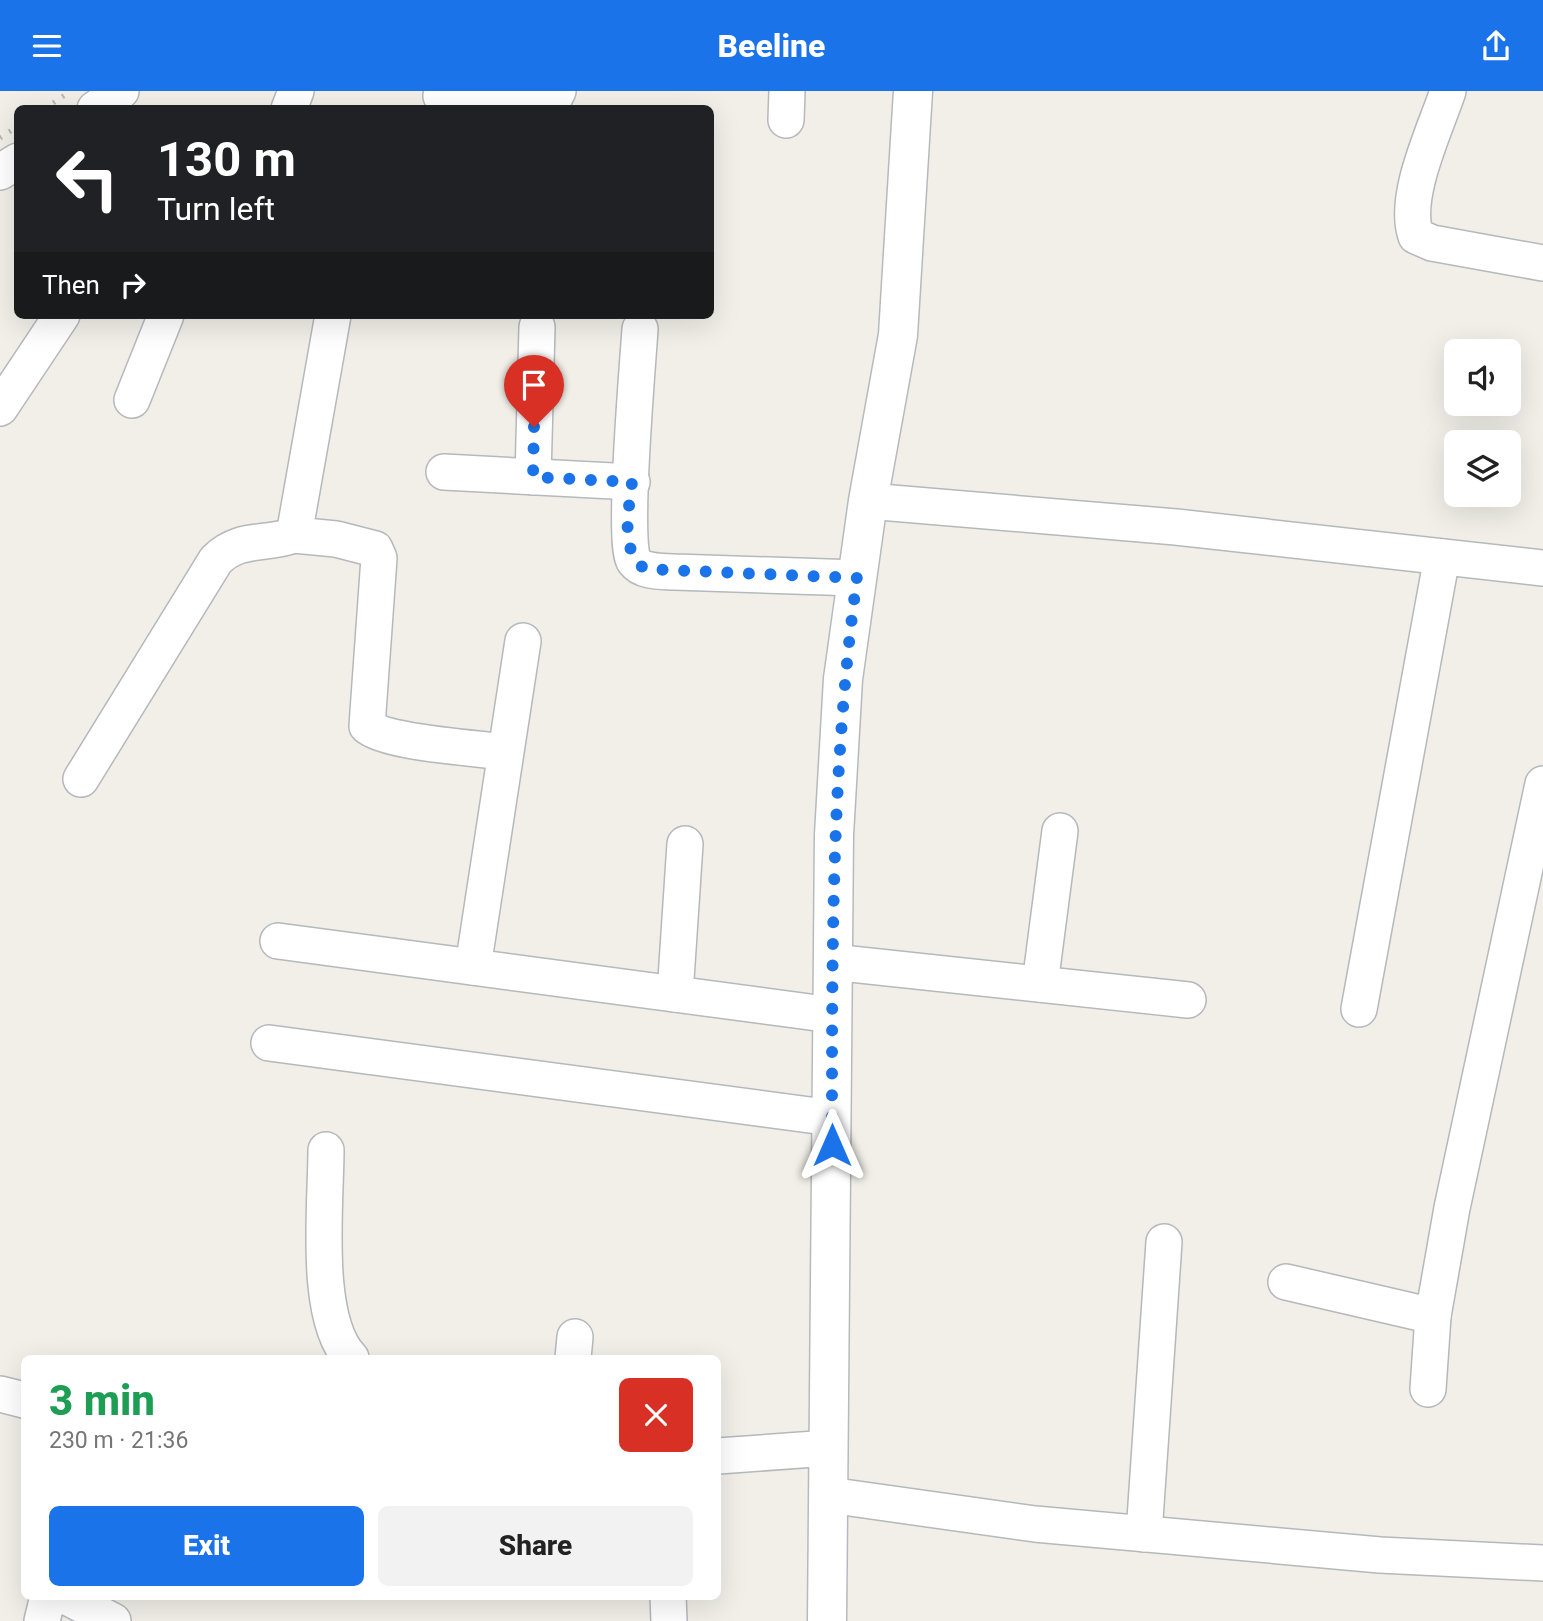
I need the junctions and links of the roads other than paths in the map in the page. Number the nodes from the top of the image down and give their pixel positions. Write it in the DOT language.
graph roads {
  1 [pos="121,91"];
  2 [pos="558,91"];
  3 [pos="913,91"];
  4 [pos="1448,91"];
  5 [pos="441,96"];
  6 [pos="101,105"];
  7 [pos="492,105"];
  8 [pos="536,105"];
  9 [pos="1543,263"];
  10 [pos="59,319"];
  11 [pos="164,319"];
  12 [pos="331,319"];
  13 [pos="537,327"];
  14 [pos="640,329"];
  15 [pos="132,400"];
  16 [pos="0,408"];
  17 [pos="444,472"];
  18 [pos="533,477"];
  19 [pos="632,482"];
  20 [pos="868,501"];
  21 [pos="294,535"];
  22 [pos="1442,557"];
  23 [pos="1543,568"];
  24 [pos="857,578"];
  25 [pos="523,641"];
  26 [pos="505,752"];
  27 [pos="82,779"];
  28 [pos="1543,784"];
  29 [pos="1060,831"];
  30 [pos="685,844"];
  31 [pos="278,941"];
  32 [pos="832,962"];
  33 [pos="473,967"];
  34 [pos="1040,984"];
  35 [pos="674,994"];
  36 [pos="1188,1000"];
  37 [pos="1359,1009"];
  38 [pos="832,1015"];
  39 [pos="269,1043"];
  40 [pos="832,1118"];
  41 [pos="326,1150"];
  42 [pos="1164,1243"];
  43 [pos="1286,1282"];
  44 [pos="1433,1316"];
  45 [pos="349,1355"];
  46 [pos="1428,1389"];
  47 [pos="0,1394"];
  48 [pos="21,1399"];
  49 [pos="829,1448"];
  50 [pos="721,1456"];
  51 [pos="829,1495"];
  52 [pos="1144,1534"];
  53 [pos="1543,1563"];
  54 [pos="47,1600"];
  55 [pos="73,1600"];
  56 [pos="668,1600"];
  57 [pos="42,1621"];
  58 [pos="113,1621"];
  59 [pos="669,1621"];
  60 [pos="827,1621"];
  1 -- 6 [label="street"];
  2 -- 8 [label="street"];
  3 -- 20 [label="main road"];
  4 -- 9 [label="street"];
  5 -- 7 [label="street"];
  10 -- 16 [label="street"];
  11 -- 15 [label="street"];
  12 -- 21 [label="street"];
  13 -- 18 [label="street"];
  14 -- 19 [label="street"];
  17 -- 18 [label="street"];
  18 -- 19 [label="street"];
  19 -- 24 [label="street"];
  20 -- 22 [label="street"];
  20 -- 24 [label="main road"];
  21 -- 26 [label="street"];
  21 -- 27 [label="street"];
  22 -- 23 [label="street"];
  22 -- 37 [label="street"];
  24 -- 32 [label="main road"];
  25 -- 26 [label="street"];
  26 -- 33 [label="street"];
  28 -- 44 [label="street"];
  29 -- 34 [label="street"];
  30 -- 35 [label="street"];
  31 -- 33 [label="street"];
  32 -- 34 [label="street"];
  32 -- 38 [label="main road"];
  33 -- 35 [label="street"];
  34 -- 36 [label="street"];
  35 -- 38 [label="street"];
  38 -- 40 [label="main road"];
  39 -- 40 [label="street"];
  40 -- 49 [label="main road"];
  41 -- 45 [label="street"];
  42 -- 52 [label="street"];
  43 -- 44 [label="street"];
  44 -- 46 [label="street"];
  47 -- 48 [label="street"];
  49 -- 50 [label="street"];
  49 -- 51 [label="main road"];
  51 -- 52 [label="street"];
  51 -- 60 [label="main road"];
  52 -- 53 [label="street"];
  54 -- 57 [label="street"];
  55 -- 58 [label="street"];
  56 -- 59 [label="street"];
}
